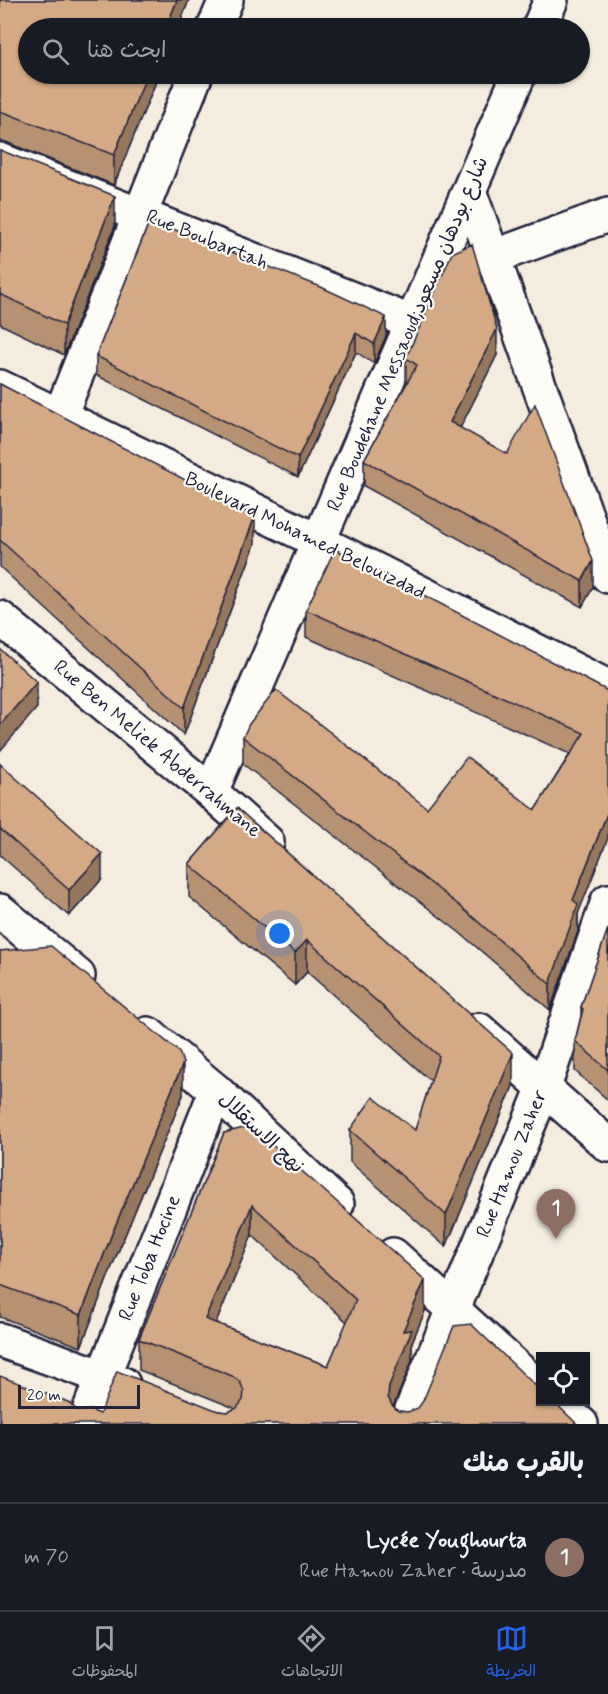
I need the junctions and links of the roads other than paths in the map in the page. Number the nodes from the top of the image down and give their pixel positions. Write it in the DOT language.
graph roads {
  1 [pos="226,0"];
  2 [pos="551,0"];
  3 [pos="218,18"];
  4 [pos="543,18"];
  5 [pos="192,84"];
  6 [pos="515,84"];
  7 [pos="0,160"];
  8 [pos="469,191"];
  9 [pos="140,214"];
  10 [pos="608,215"];
  11 [pos="493,257"];
  12 [pos="413,323"];
  13 [pos="0,387"];
  14 [pos="60,416"];
  15 [pos="320,542"];
  16 [pos="608,576"];
  17 [pos="0,618"];
  18 [pos="608,687"];
  19 [pos="211,792"];
  20 [pos="290,862"];
  21 [pos="605,919"];
  22 [pos="3,922"];
  23 [pos="98,993"];
  24 [pos="456,1010"];
  25 [pos="126,1016"];
  26 [pos="544,1088"];
  27 [pos="216,1091"];
  28 [pos="608,1144"];
  29 [pos="452,1311"];
  30 [pos="0,1340"];
  31 [pos="103,1376"];
  32 [pos="536,1385"];
  33 [pos="148,1394"];
  34 [pos="561,1406"];
  35 [pos="84,1424"];
  36 [pos="406,1424"];
  37 [pos="581,1424"];
  1 -- 3 [label="street"];
  2 -- 4 [label="street"];
  5 -- 9 [label="street"];
  6 -- 8 [label="street, Rue Boudehane Messaoud;شارع بودهان مسعود"];
  7 -- 9 [label="street, Rue Boubartah"];
  8 -- 11 [label="street"];
  8 -- 12 [label="street, Rue Boudehane Messaoud;شارع بودهان مسعود"];
  9 -- 12 [label="street, Rue Boubartah"];
  9 -- 14 [label="street"];
  10 -- 11 [label="street"];
  11 -- 16 [label="street"];
  12 -- 15 [label="street, Rue Boudehane Messaoud;شارع بودهان مسعود"];
  13 -- 14 [label="street, Boulevard Mohamed Belouizdad"];
  14 -- 15 [label="street, Boulevard Mohamed Belouizdad"];
  15 -- 18 [label="street, Boulevard Mohamed Belouizdad"];
  15 -- 19 [label="street, Rue Boudehane Messaoud;شارع بودهان مسعود"];
  17 -- 19 [label="street, Rue Ben Meliek Abderrahmane"];
  19 -- 20 [label="street, Rue Ben Meliek Abderrahmane"];
  21 -- 26 [label="street, Rue Hamou Zaher"];
  22 -- 23 [label="street"];
  24 -- 26 [label="street"];
  25 -- 27 [label="street, نهج الاستقلال"];
  26 -- 28 [label="street"];
  26 -- 29 [label="street, Rue Hamou Zaher"];
  27 -- 29 [label="street, نهج الاستقلال"];
  27 -- 31 [label="street, Rue Toba Hocine"];
  29 -- 32 [label="street, نهج الاستقلال"];
  29 -- 36 [label="street, Rue Hamou Zaher"];
  30 -- 31 [label="street"];
  31 -- 33 [label="street"];
  31 -- 35 [label="street, Rue Toba Hocine"];
  34 -- 37 [label="street"];
}
